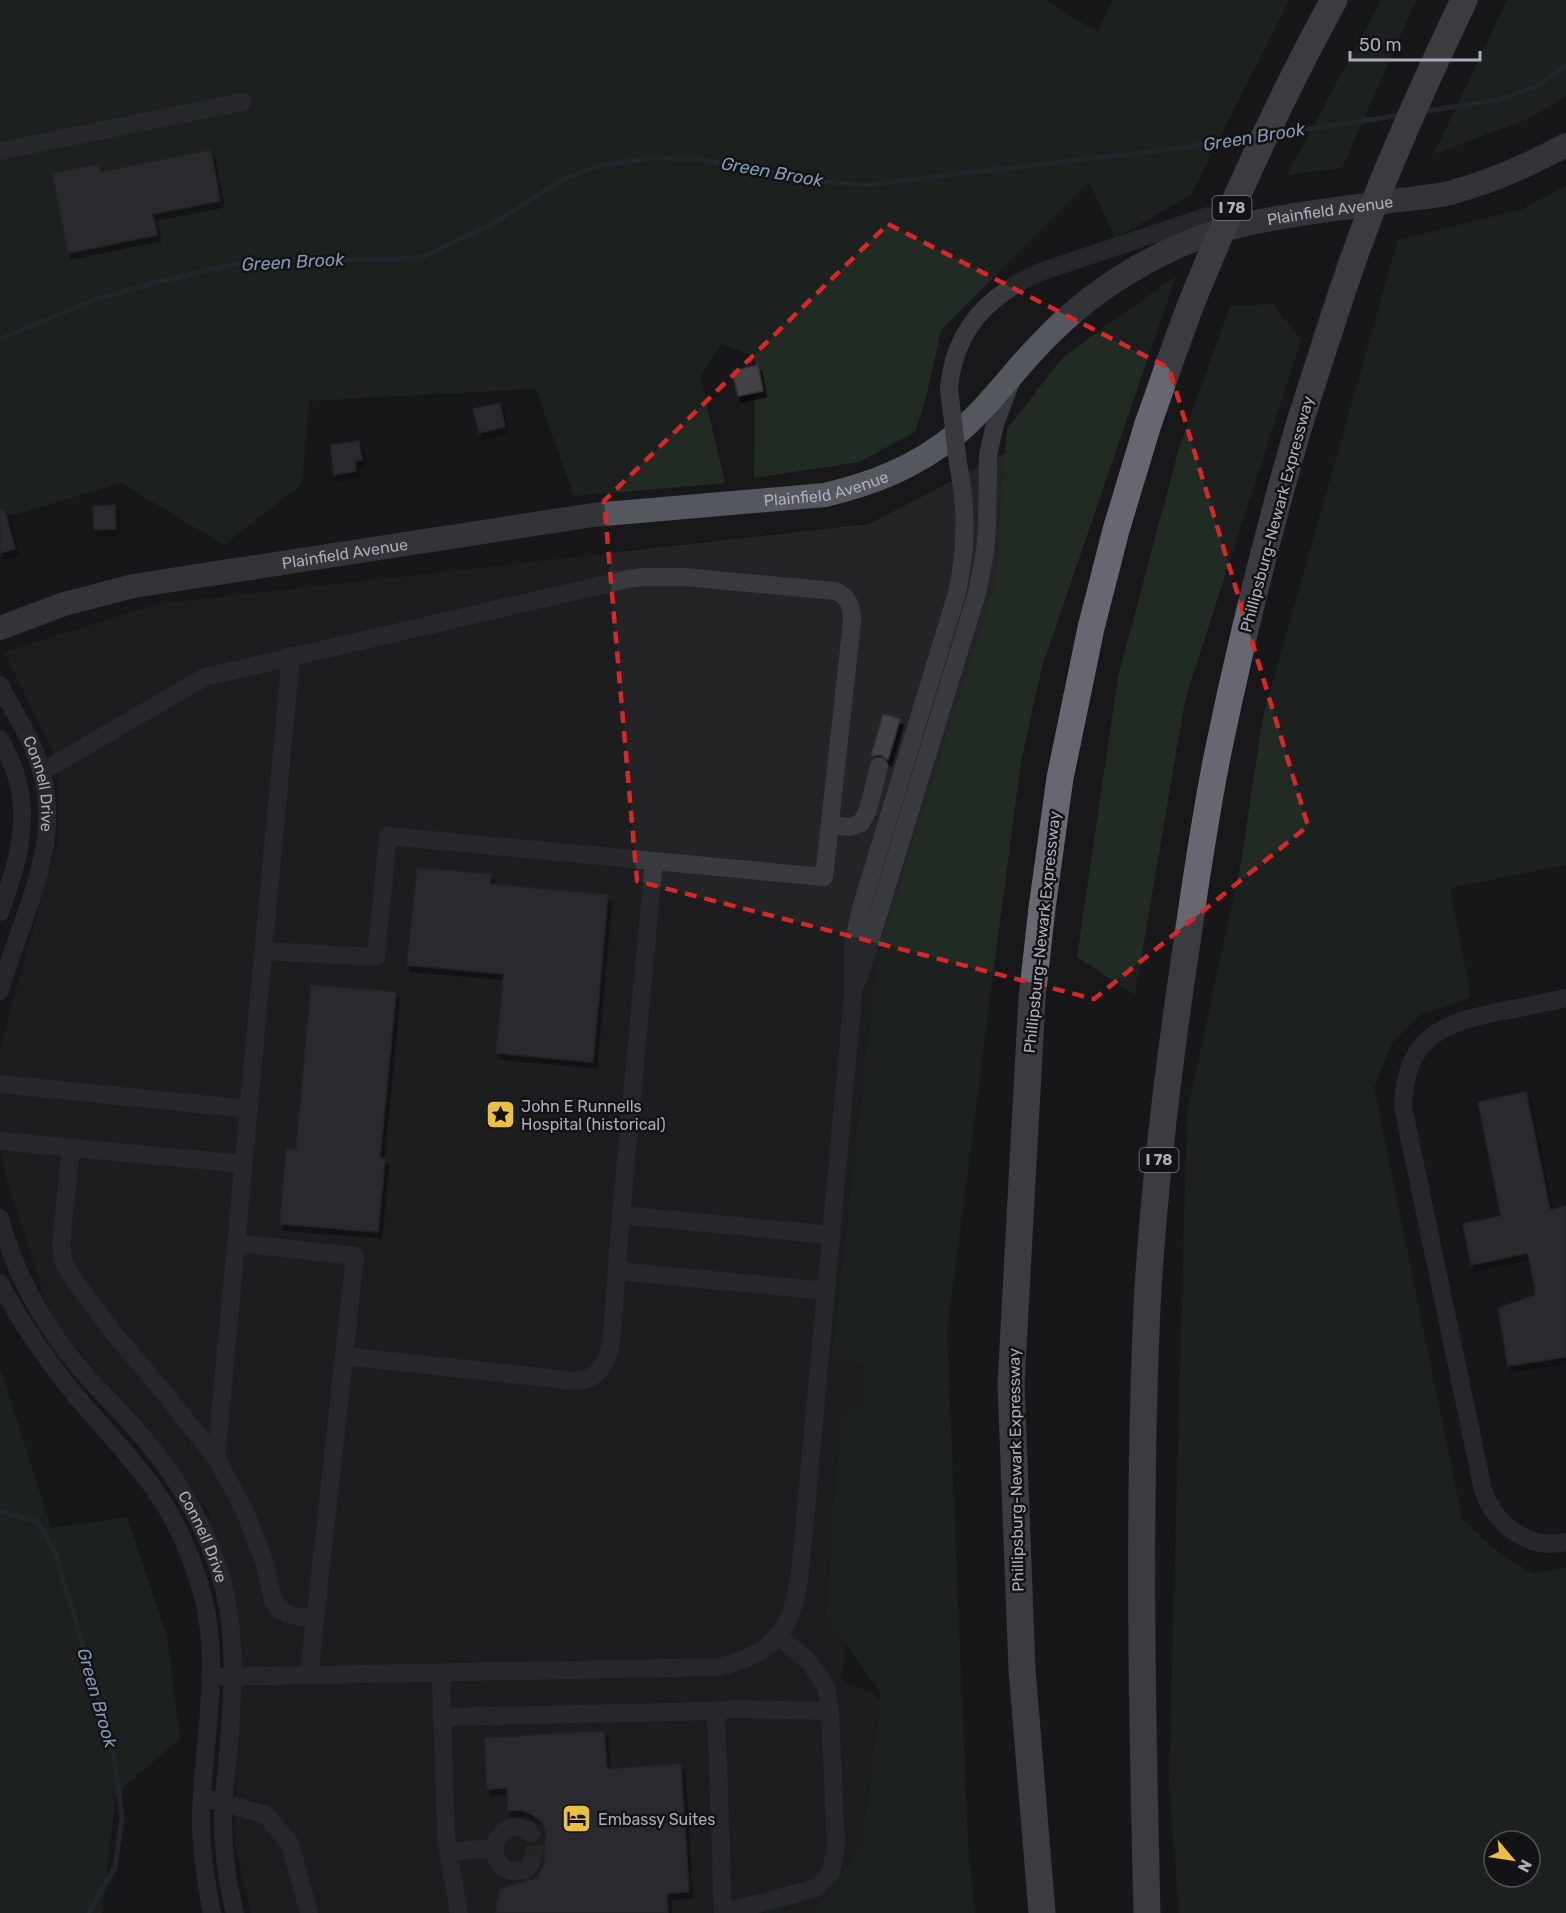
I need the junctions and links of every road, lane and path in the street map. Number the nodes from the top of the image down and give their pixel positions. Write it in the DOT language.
graph roads {
  1 [pos="1334,0"];
  2 [pos="1464,0"];
  3 [pos="242,102"];
  4 [pos="1566,145"];
  5 [pos="0,151"];
  6 [pos="1249,223"];
  7 [pos="1015,374"];
  8 [pos="0,628"];
  9 [pos="291,656"];
  10 [pos="0,685"];
  11 [pos="0,739"];
  12 [pos="879,766"];
  13 [pos="41,772"];
  14 [pos="830,825"];
  15 [pos="654,861"];
  16 [pos="0,912"];
  17 [pos="264,951"];
  18 [pos="0,991"];
  19 [pos="853,996"];
  20 [pos="1566,998"];
  21 [pos="0,1084"];
  22 [pos="249,1108"];
  23 [pos="0,1141"];
  24 [pos="71,1148"];
  25 [pos="243,1164"];
  26 [pos="621,1215"];
  27 [pos="0,1218"];
  28 [pos="832,1235"];
  29 [pos="236,1243"];
  30 [pos="617,1271"];
  31 [pos="0,1283"];
  32 [pos="827,1291"];
  33 [pos="344,1356"];
  34 [pos="216,1458"];
  35 [pos="1566,1542"];
  36 [pos="315,1620"];
  37 [pos="778,1635"];
  38 [pos="441,1673"];
  39 [pos="309,1675"];
  40 [pos="210,1677"];
  41 [pos="233,1677"];
  42 [pos="716,1711"];
  43 [pos="830,1711"];
  44 [pos="442,1717"];
  45 [pos="202,1798"];
  46 [pos="224,1803"];
  47 [pos="531,1833"];
  48 [pos="494,1848"];
  49 [pos="448,1852"];
  50 [pos="531,1864"];
  51 [pos="212,1913"];
  52 [pos="235,1913"];
  53 [pos="309,1913"];
  54 [pos="459,1913"];
  55 [pos="723,1913"];
  56 [pos="1041,1913"];
  57 [pos="1147,1913"];
  1 -- 56 [label="highway, Phillipsburg-Newark Expressway / I 78, bridge"];
  2 -- 57 [label="highway, Phillipsburg-Newark Expressway / I 78, bridge"];
  3 -- 5 [label="street"];
  4 -- 6 [label="main road, Plainfield Avenue"];
  6 -- 7 [label="main road, Plainfield Avenue"];
  6 -- 19 [label="street, bridge"];
  7 -- 8 [label="main road, Plainfield Avenue"];
  7 -- 19 [label="street"];
  9 -- 13 [label="street"];
  9 -- 14 [label="street"];
  9 -- 17 [label="street"];
  10 -- 13 [label="street, Connell Drive"];
  11 -- 16 [label="street, Connell Drive"];
  12 -- 14 [label="street"];
  13 -- 18 [label="street, Connell Drive"];
  14 -- 15 [label="street"];
  15 -- 17 [label="street"];
  15 -- 26 [label="street"];
  17 -- 22 [label="street"];
  19 -- 28 [label="street"];
  20 -- 35 [label="street"];
  21 -- 22 [label="street"];
  22 -- 25 [label="street"];
  23 -- 24 [label="street"];
  24 -- 25 [label="street"];
  24 -- 34 [label="street"];
  25 -- 29 [label="street"];
  26 -- 28 [label="street"];
  26 -- 30 [label="street"];
  27 -- 41 [label="street, Connell Drive"];
  28 -- 32 [label="street"];
  29 -- 33 [label="street"];
  29 -- 34 [label="street"];
  30 -- 32 [label="street"];
  30 -- 33 [label="street"];
  31 -- 40 [label="street, Connell Drive"];
  32 -- 37 [label="street"];
  33 -- 36 [label="street"];
  34 -- 36 [label="street"];
  36 -- 39 [label="street"];
  37 -- 38 [label="street"];
  37 -- 43 [label="street"];
  38 -- 39 [label="street"];
  38 -- 44 [label="street"];
  39 -- 41 [label="street"];
  40 -- 41 [label="street"];
  40 -- 45 [label="street, Connell Drive"];
  41 -- 46 [label="street, Connell Drive"];
  42 -- 43 [label="street"];
  42 -- 44 [label="street"];
  42 -- 55 [label="street"];
  43 -- 55 [label="street"];
  44 -- 49 [label="street"];
  45 -- 46 [label="street"];
  45 -- 51 [label="street, Connell Drive"];
  46 -- 52 [label="street, Connell Drive"];
  46 -- 53 [label="street"];
  47 -- 48 [label="street"];
  48 -- 49 [label="street"];
  48 -- 50 [label="street"];
  49 -- 54 [label="street"];
}
